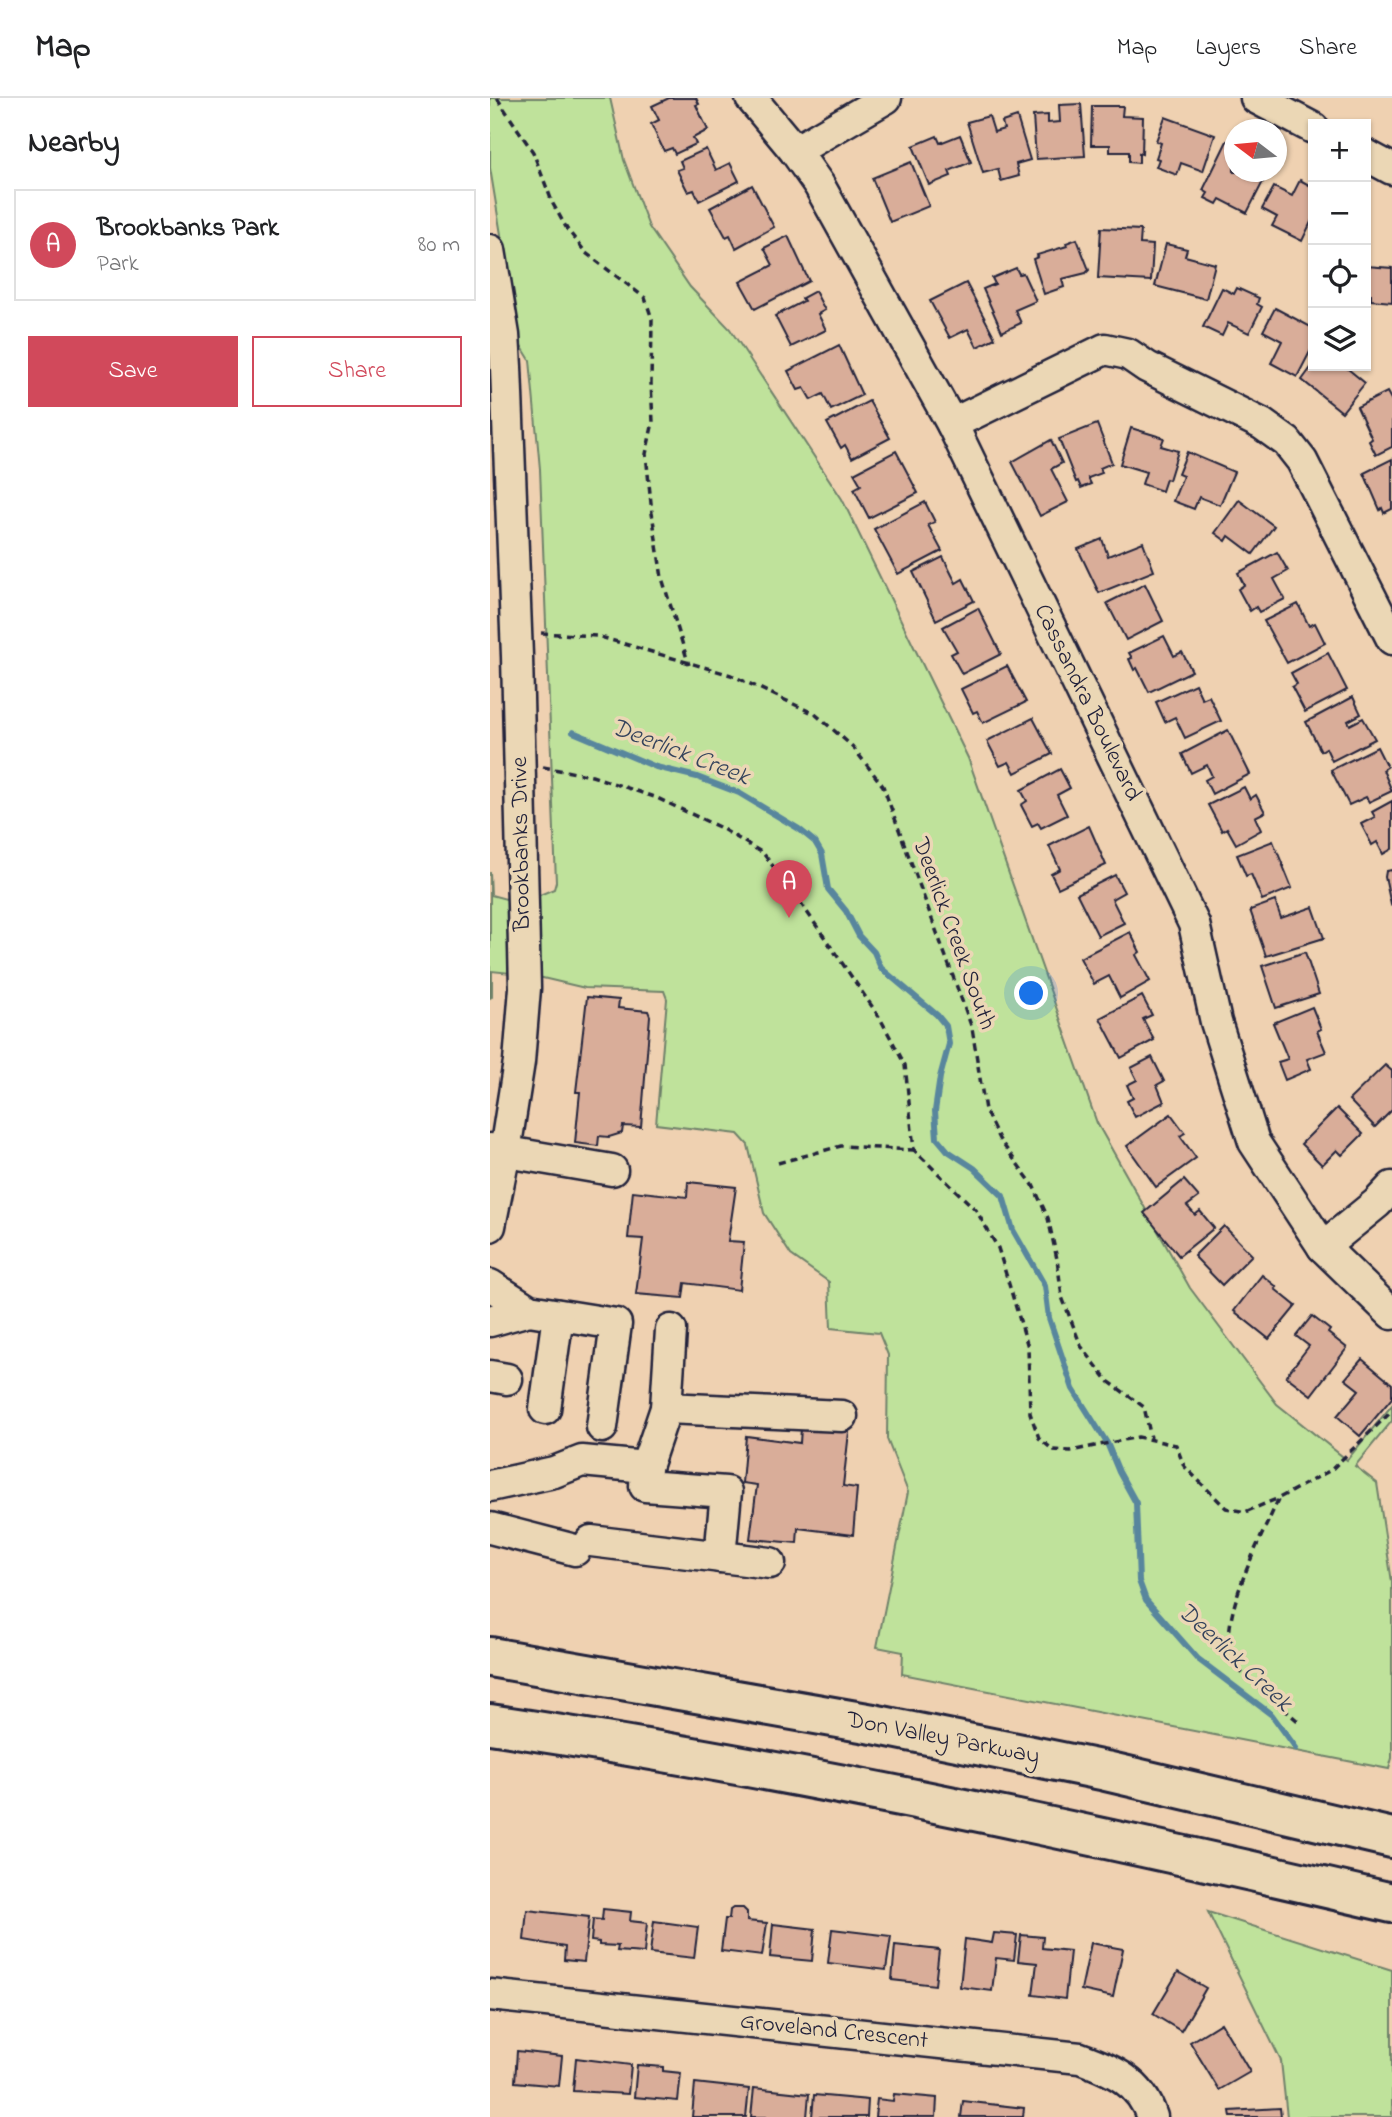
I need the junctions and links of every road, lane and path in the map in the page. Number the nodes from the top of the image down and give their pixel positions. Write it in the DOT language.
graph roads {
  1 [pos="497,98"];
  2 [pos="751,98"];
  3 [pos="886,98"];
  4 [pos="1256,98"];
  5 [pos="1308,125"];
  6 [pos="795,151"];
  7 [pos="1371,158"];
  8 [pos="1392,169"];
  9 [pos="490,250"];
  10 [pos="952,424"];
  11 [pos="535,634"];
  12 [pos="1392,639"];
  13 [pos="689,665"];
  14 [pos="520,760"];
  15 [pos="498,1150"];
  16 [pos="915,1150"];
  17 [pos="778,1163"];
  18 [pos="612,1170"];
  19 [pos="1392,1187"];
  20 [pos="490,1226"];
  21 [pos="1323,1247"];
  22 [pos="490,1285"];
  23 [pos="543,1312"];
  24 [pos="1392,1314"];
  25 [pos="490,1321"];
  26 [pos="671,1329"];
  27 [pos="667,1408"];
  28 [pos="545,1409"];
  29 [pos="1392,1411"];
  30 [pos="842,1416"];
  31 [pos="602,1427"];
  32 [pos="1151,1438"];
  33 [pos="646,1467"];
  34 [pos="490,1486"];
  35 [pos="1279,1498"];
  36 [pos="490,1528"];
  37 [pos="720,1557"];
  38 [pos="770,1563"];
  39 [pos="495,1658"];
  40 [pos="1299,1722"];
  41 [pos="493,1725"];
  42 [pos="1392,1838"];
  43 [pos="1392,1903"];
  44 [pos="490,1995"];
  45 [pos="1152,2117"];
  1 -- 13 [label="path"];
  2 -- 6 [label="street, Cassandra Boulevard"];
  3 -- 6 [label="street"];
  4 -- 5 [label="street"];
  6 -- 10 [label="street, Cassandra Boulevard"];
  7 -- 8 [label="street"];
  9 -- 14 [label="street, Brookbanks Drive"];
  10 -- 12 [label="street"];
  10 -- 21 [label="street, Cassandra Boulevard"];
  11 -- 13 [label="path, Deerlick Creek South"];
  13 -- 32 [label="path, Deerlick Creek South"];
  14 -- 15 [label="street, Brookbanks Drive"];
  14 -- 16 [label="path"];
  15 -- 18 [label="street"];
  15 -- 20 [label="street, Brookbanks Drive"];
  16 -- 17 [label="path"];
  16 -- 32 [label="path"];
  19 -- 21 [label="street"];
  21 -- 24 [label="street, Cassandra Boulevard"];
  22 -- 23 [label="street"];
  23 -- 25 [label="street"];
  23 -- 28 [label="street"];
  23 -- 31 [label="street"];
  26 -- 27 [label="street"];
  27 -- 30 [label="street"];
  27 -- 33 [label="street"];
  29 -- 35 [label="path"];
  32 -- 35 [label="path"];
  33 -- 34 [label="street"];
  33 -- 37 [label="street"];
  35 -- 40 [label="path"];
  36 -- 37 [label="street"];
  37 -- 38 [label="street"];
  39 -- 42 [label="highway, Don Valley Parkway"];
  41 -- 43 [label="highway"];
  44 -- 45 [label="street, Groveland Crescent"];
}
